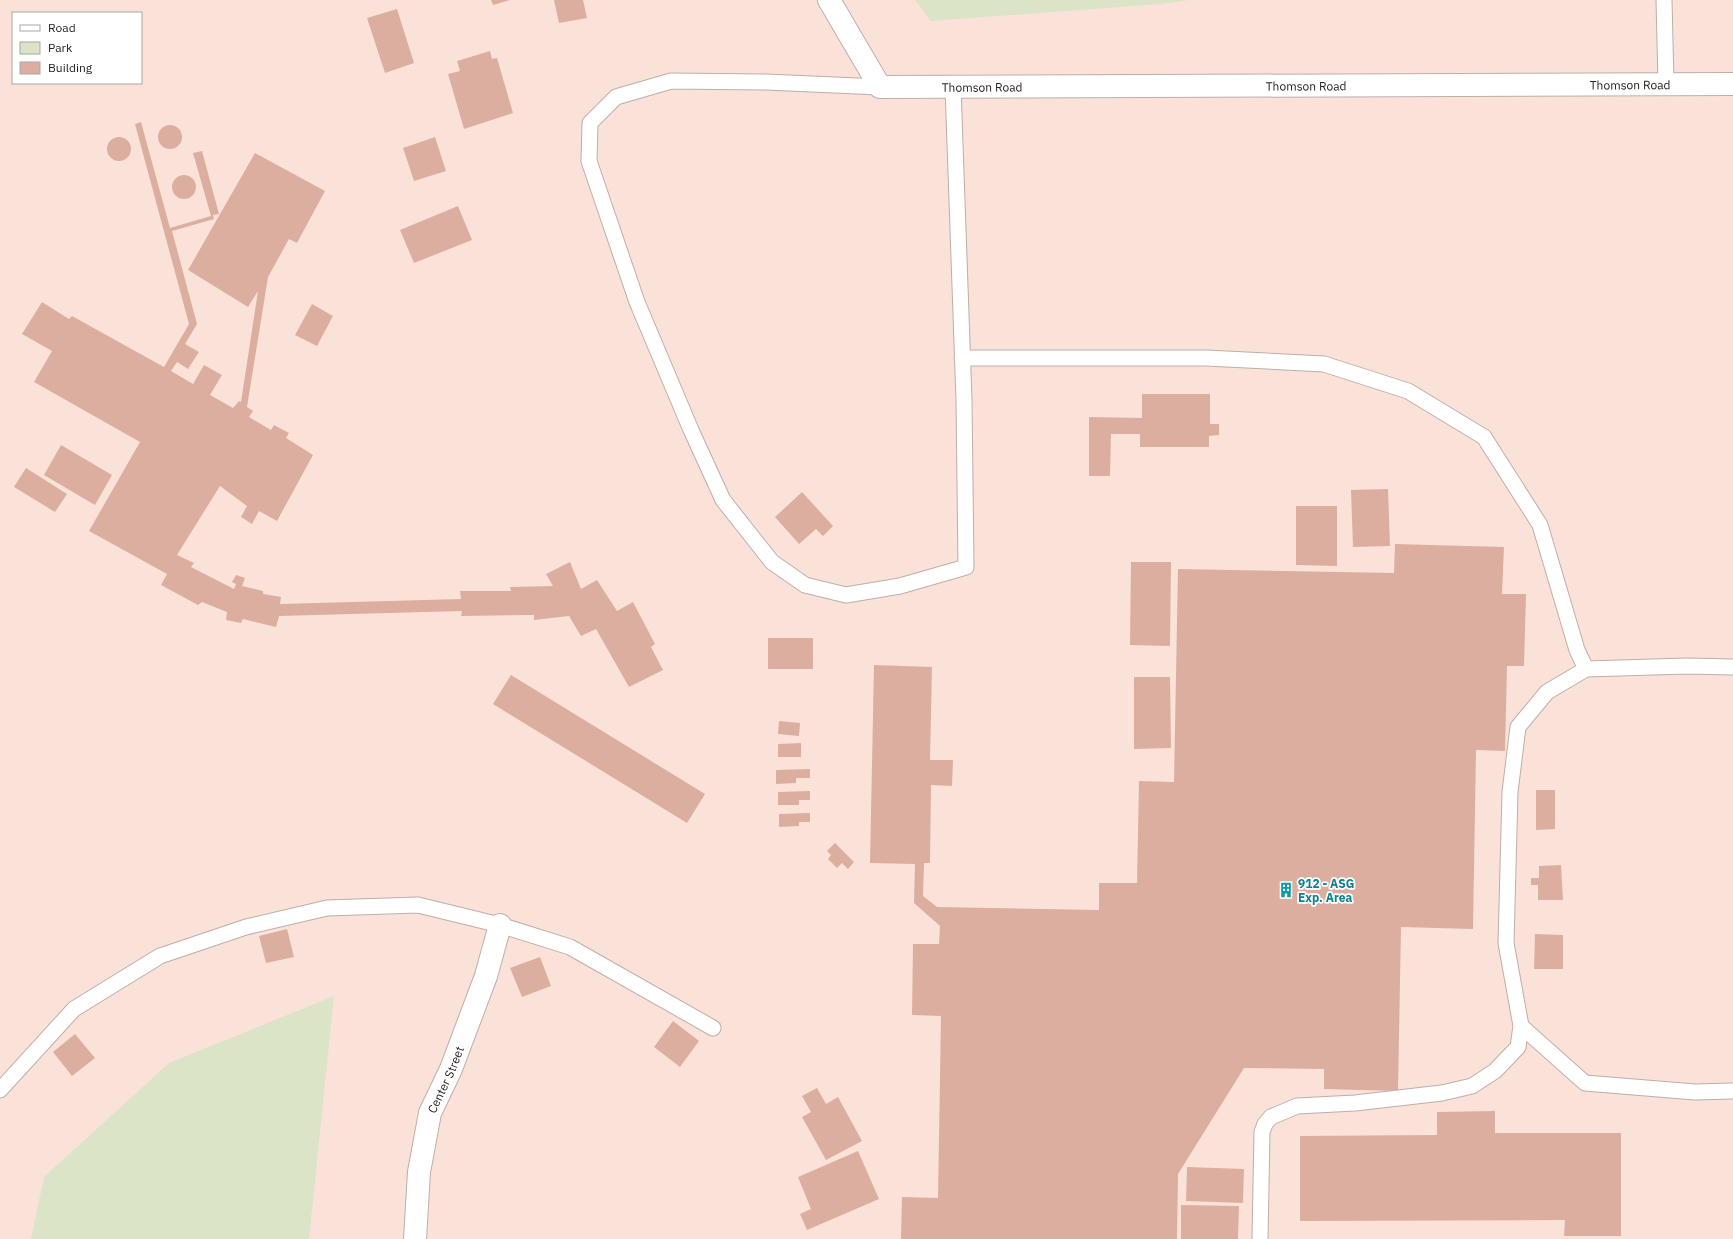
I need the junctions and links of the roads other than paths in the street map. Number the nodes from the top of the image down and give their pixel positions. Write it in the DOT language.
graph roads {
  1 [pos="829,0"];
  2 [pos="1664,0"];
  3 [pos="1666,84"];
  4 [pos="1733,84"];
  5 [pos="880,87"];
  6 [pos="953,87"];
  7 [pos="962,358"];
  8 [pos="1733,667"];
  9 [pos="1586,669"];
  10 [pos="500,925"];
  11 [pos="1521,1026"];
  12 [pos="713,1028"];
  13 [pos="0,1090"];
  14 [pos="1733,1092"];
  15 [pos="415,1239"];
  16 [pos="1260,1239"];
  1 -- 5 [label="street"];
  2 -- 3 [label="lane"];
  3 -- 4 [label="street, Thomson Road"];
  3 -- 6 [label="street, Thomson Road"];
  5 -- 6 [label="street, Thomson Road"];
  5 -- 7 [label="lane"];
  6 -- 7 [label="lane"];
  7 -- 9 [label="lane"];
  8 -- 9 [label="lane"];
  9 -- 11 [label="lane"];
  10 -- 12 [label="lane"];
  10 -- 13 [label="lane"];
  10 -- 15 [label="street, Center Street"];
  11 -- 14 [label="lane"];
  11 -- 16 [label="lane"];
}
